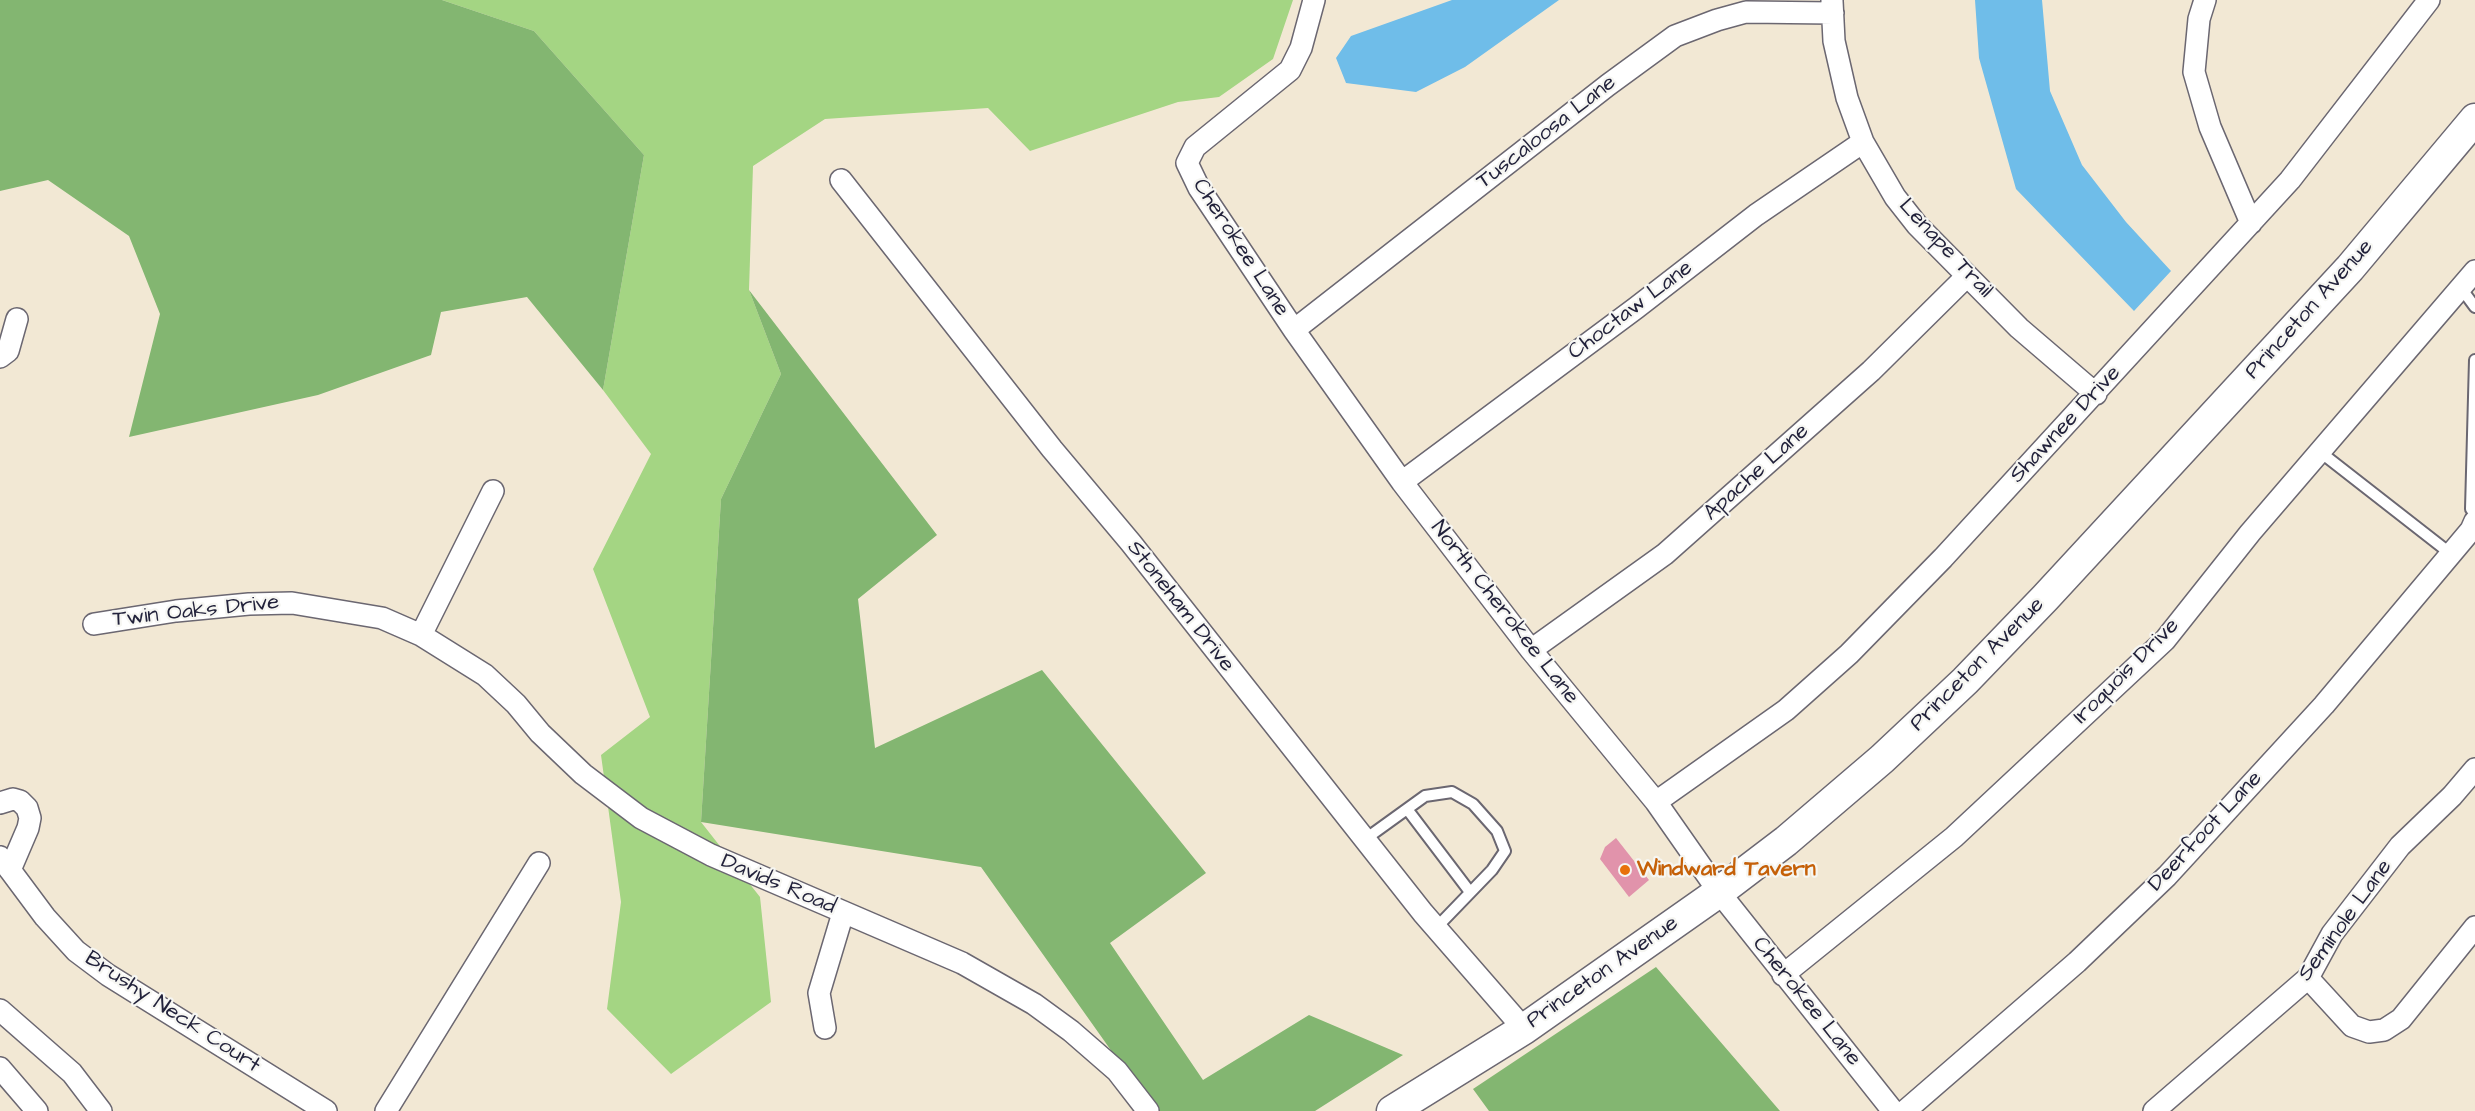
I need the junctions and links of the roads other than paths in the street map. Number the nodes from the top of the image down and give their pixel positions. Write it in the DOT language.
graph roads {
  1 [pos="1314,0"];
  2 [pos="2205,0"];
  3 [pos="2429,0"];
  4 [pos="1832,6"];
  5 [pos="2475,119"];
  6 [pos="1863,142"];
  7 [pos="841,180"];
  8 [pos="2251,224"];
  9 [pos="2475,272"];
  10 [pos="1967,276"];
  11 [pos="2461,288"];
  12 [pos="2475,307"];
  13 [pos="17,319"];
  14 [pos="1293,330"];
  15 [pos="0,357"];
  16 [pos="2475,360"];
  17 [pos="2096,394"];
  18 [pos="2319,451"];
  19 [pos="1402,482"];
  20 [pos="493,491"];
  21 [pos="2473,515"];
  22 [pos="2451,554"];
  23 [pos="94,624"];
  24 [pos="422,635"];
  25 [pos="1531,650"];
  26 [pos="2475,769"];
  27 [pos="1656,802"];
  28 [pos="0,803"];
  29 [pos="1407,809"];
  30 [pos="1364,840"];
  31 [pos="5,863"];
  32 [pos="539,863"];
  33 [pos="1470,892"];
  34 [pos="1719,892"];
  35 [pos="843,913"];
  36 [pos="2475,927"];
  37 [pos="1436,928"];
  38 [pos="1783,975"];
  39 [pos="2308,978"];
  40 [pos="0,1010"];
  41 [pos="825,1028"];
  42 [pos="1524,1029"];
  43 [pos="0,1068"];
  44 [pos="37,1111"];
  45 [pos="101,1111"];
  46 [pos="326,1111"];
  47 [pos="386,1111"];
  48 [pos="1148,1111"];
  49 [pos="1392,1111"];
  50 [pos="1893,1111"];
  51 [pos="1905,1111"];
  52 [pos="2154,1111"];
  1 -- 14 [label="street, Cherokee Lane"];
  2 -- 8 [label="street"];
  3 -- 8 [label="street, Shawnee Drive"];
  4 -- 6 [label="street, Lenape Trail"];
  4 -- 14 [label="street, Tuscaloosa Lane"];
  5 -- 34 [label="main road, Princeton Avenue"];
  6 -- 10 [label="street, Lenape Trail"];
  6 -- 19 [label="street, Choctaw Lane"];
  7 -- 30 [label="street, Stoneham Drive"];
  8 -- 17 [label="street, Shawnee Drive"];
  9 -- 11 [label="street, Iroquois Drive"];
  10 -- 17 [label="street, Lenape Trail"];
  10 -- 25 [label="street, Apache Lane"];
  11 -- 12 [label="lane"];
  11 -- 18 [label="street, Iroquois Drive"];
  13 -- 15 [label="street"];
  14 -- 19 [label="street, North Cherokee Lane"];
  16 -- 21 [label="lane"];
  17 -- 27 [label="street, Shawnee Drive"];
  18 -- 22 [label="lane"];
  18 -- 38 [label="street, Iroquois Drive"];
  19 -- 25 [label="street, North Cherokee Lane"];
  20 -- 24 [label="street"];
  21 -- 22 [label="street, Deerfoot Lane"];
  22 -- 51 [label="street, Deerfoot Lane"];
  23 -- 24 [label="street, Twin Oaks Drive"];
  24 -- 35 [label="street, Davids Road"];
  25 -- 27 [label="street, North Cherokee Lane"];
  26 -- 39 [label="street, Seminole Lane"];
  27 -- 34 [label="street, North Cherokee Lane"];
  28 -- 31 [label="street, Brushy Neck Court"];
  29 -- 30 [label="lane"];
  29 -- 33 [label="lane"];
  29 -- 33 [label="lane"];
  30 -- 37 [label="street, Stoneham Drive"];
  31 -- 46 [label="street, Brushy Neck Court"];
  32 -- 47 [label="street"];
  33 -- 37 [label="lane"];
  34 -- 38 [label="street, Cherokee Lane"];
  34 -- 42 [label="main road, Princeton Avenue"];
  35 -- 41 [label="street"];
  35 -- 48 [label="street, Davids Road"];
  36 -- 39 [label="street"];
  37 -- 42 [label="street, Stoneham Drive"];
  38 -- 50 [label="street, Cherokee Lane"];
  39 -- 52 [label="street, Seminole Lane"];
  40 -- 45 [label="street"];
  42 -- 49 [label="main road, Princeton Avenue"];
  43 -- 44 [label="street"];
}
